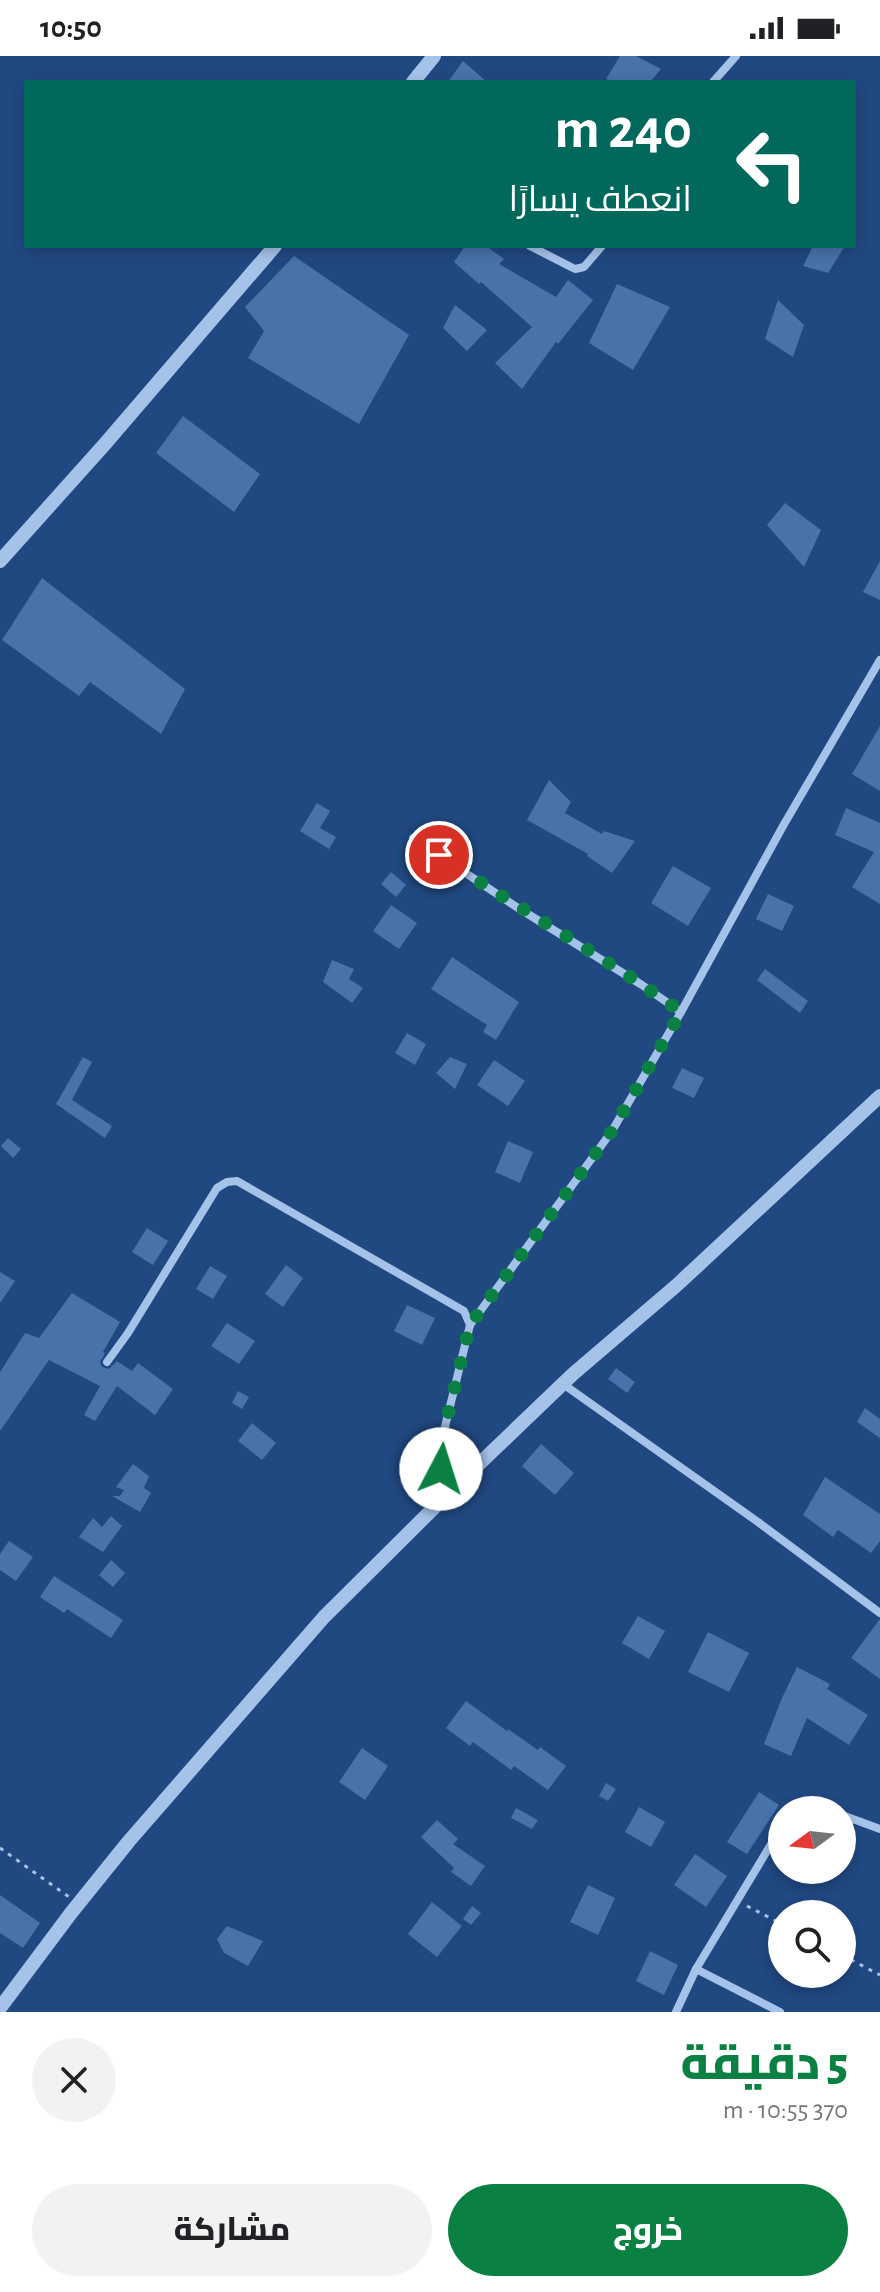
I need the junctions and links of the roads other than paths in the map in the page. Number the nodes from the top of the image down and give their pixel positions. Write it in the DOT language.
graph roads {
  1 [pos="434,56"];
  2 [pos="736,56"];
  3 [pos="415,80"];
  4 [pos="715,80"];
  5 [pos="273,248"];
  6 [pos="534,248"];
  7 [pos="600,248"];
  8 [pos="0,561"];
  9 [pos="880,660"];
  10 [pos="413,838"];
  11 [pos="681,1012"];
  12 [pos="880,1096"];
  13 [pos="470,1325"];
  14 [pos="107,1362"];
  15 [pos="563,1384"];
  16 [pos="455,1487"];
  17 [pos="880,1613"];
  18 [pos="856,1820"];
  19 [pos="880,1829"];
  20 [pos="768,1849"];
  21 [pos="696,1969"];
  22 [pos="0,2008"];
  23 [pos="676,2012"];
  24 [pos="780,2012"];
  1 -- 3 [label="street"];
  2 -- 4 [label="street"];
  5 -- 8 [label="street"];
  6 -- 7 [label="street"];
  9 -- 11 [label="street"];
  10 -- 11 [label="street"];
  11 -- 13 [label="street"];
  12 -- 15 [label="street"];
  13 -- 14 [label="street"];
  13 -- 16 [label="street"];
  15 -- 16 [label="street"];
  15 -- 17 [label="street"];
  16 -- 22 [label="street"];
  18 -- 19 [label="street"];
  20 -- 21 [label="street"];
  21 -- 23 [label="street"];
  21 -- 24 [label="street"];
}
